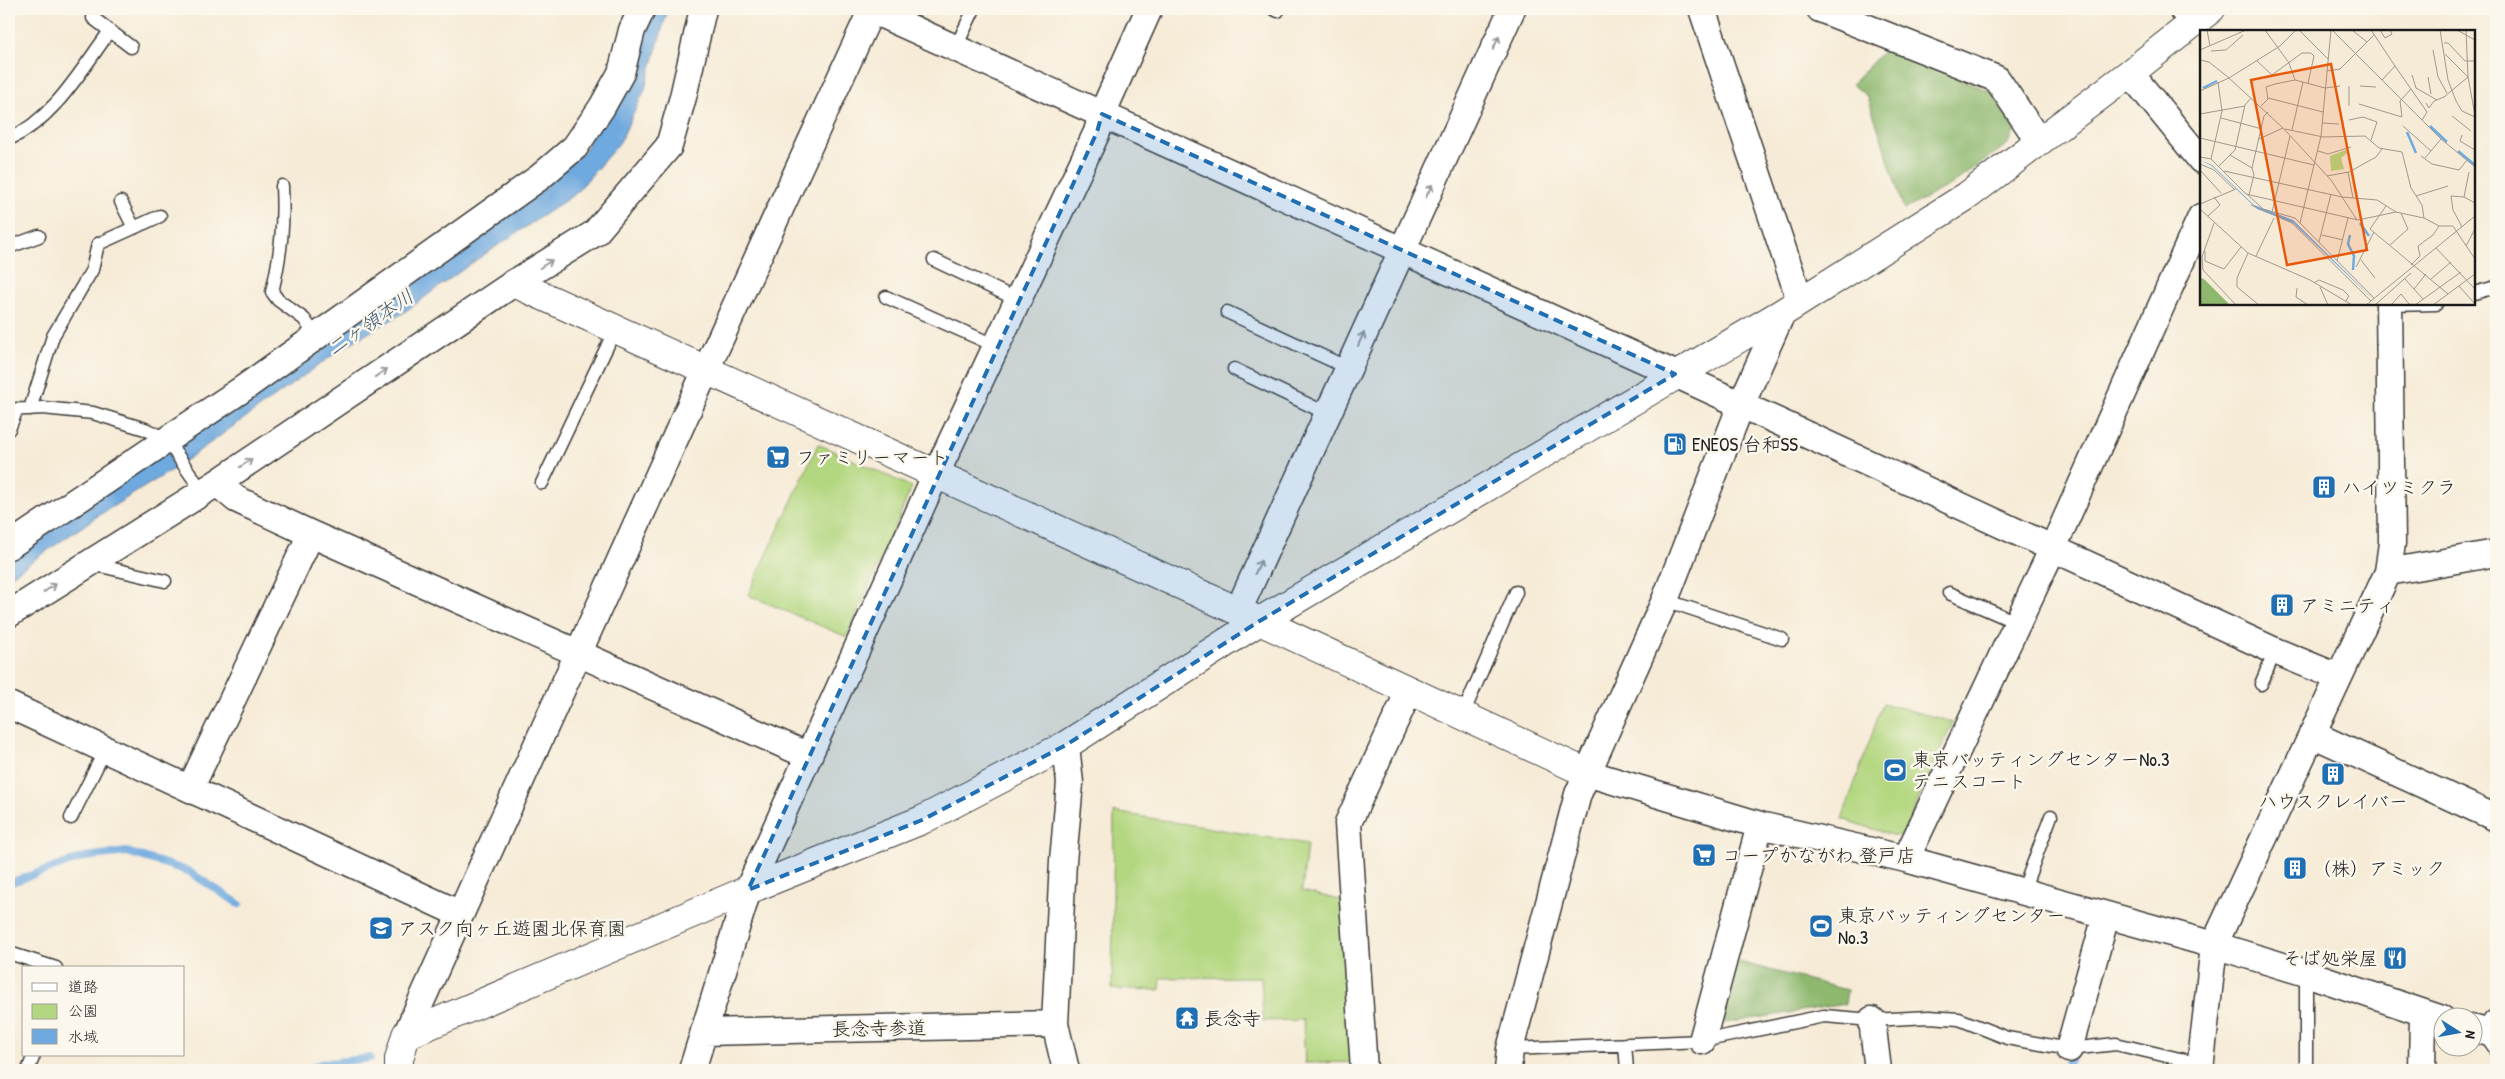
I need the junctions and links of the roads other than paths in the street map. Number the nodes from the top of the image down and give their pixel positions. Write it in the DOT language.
graph roads {
  1 [pos="642,9"];
  2 [pos="703,9"];
  3 [pos="871,9"];
  4 [pos="974,9"];
  5 [pos="1149,9"];
  6 [pos="1512,9"];
  7 [pos="1702,9"];
  8 [pos="2211,9"];
  9 [pos="1835,12"];
  10 [pos="93,18"];
  11 [pos="2181,18"];
  12 [pos="110,32"];
  13 [pos="131,47"];
  14 [pos="956,47"];
  15 [pos="2130,73"];
  16 [pos="1102,114"];
  17 [pos="9,139"];
  18 [pos="2038,140"];
  19 [pos="2200,159"];
  20 [pos="282,186"];
  21 [pos="121,202"];
  22 [pos="160,216"];
  23 [pos="2200,219"];
  24 [pos="134,228"];
  25 [pos="39,236"];
  26 [pos="9,247"];
  27 [pos="1401,250"];
  28 [pos="934,260"];
  29 [pos="514,283"];
  30 [pos="2496,287"];
  31 [pos="2475,293"];
  32 [pos="886,297"];
  33 [pos="1018,300"];
  34 [pos="2389,305"];
  35 [pos="1791,306"];
  36 [pos="1226,312"];
  37 [pos="615,330"];
  38 [pos="316,336"];
  39 [pos="996,346"];
  40 [pos="1348,368"];
  41 [pos="1234,369"];
  42 [pos="706,370"];
  43 [pos="1676,374"];
  44 [pos="1742,405"];
  45 [pos="19,409"];
  46 [pos="1328,414"];
  47 [pos="9,429"];
  48 [pos="166,439"];
  49 [pos="936,474"];
  50 [pos="542,483"];
  51 [pos="209,487"];
  52 [pos="311,534"];
  53 [pos="9,546"];
  54 [pos="2053,548"];
  55 [pos="2496,553"];
  56 [pos="89,563"];
  57 [pos="2388,572"];
  58 [pos="164,581"];
  59 [pos="1516,592"];
  60 [pos="1949,593"];
  61 [pos="1665,600"];
  62 [pos="9,614"];
  63 [pos="1248,617"];
  64 [pos="2018,623"];
  65 [pos="1782,639"];
  66 [pos="2275,651"];
  67 [pos="578,655"];
  68 [pos="2338,678"];
  69 [pos="2261,684"];
  70 [pos="1409,691"];
  71 [pos="9,705"];
  72 [pos="1462,714"];
  73 [pos="2312,734"];
  74 [pos="1066,744"];
  75 [pos="105,750"];
  76 [pos="809,756"];
  77 [pos="1587,773"];
  78 [pos="190,789"];
  79 [pos="2051,816"];
  80 [pos="71,818"];
  81 [pos="2496,818"];
  82 [pos="1760,825"];
  83 [pos="1906,859"];
  84 [pos="748,890"];
  85 [pos="2023,891"];
  86 [pos="460,914"];
  87 [pos="2106,916"];
  88 [pos="2214,945"];
  89 [pos="9,953"];
  90 [pos="50,966"];
  91 [pos="2306,973"];
  92 [pos="2432,1016"];
  93 [pos="1872,1020"];
  94 [pos="2432,1021"];
  95 [pos="1055,1024"];
  96 [pos="704,1032"];
  97 [pos="406,1035"];
  98 [pos="1702,1041"];
  99 [pos="1625,1044"];
  100 [pos="2069,1050"];
  101 [pos="34,1056"];
  102 [pos="1509,1060"];
  103 [pos="2200,1067"];
  104 [pos="28,1070"];
  105 [pos="399,1070"];
  106 [pos="692,1070"];
  107 [pos="1066,1070"];
  108 [pos="1364,1070"];
  109 [pos="1627,1070"];
  110 [pos="1878,1070"];
  111 [pos="2306,1070"];
  112 [pos="2422,1070"];
  1 -- 38 [label="street"];
  29 -- 2 [label="street, one-way"];
  3 -- 14 [label="street"];
  3 -- 42 [label="street"];
  4 -- 14 [label="lane"];
  5 -- 16 [label="street"];
  27 -- 6 [label="street, one-way"];
  7 -- 35 [label="street"];
  8 -- 11 [label="street"];
  9 -- 18 [label="street"];
  10 -- 12 [label="lane"];
  11 -- 15 [label="street"];
  12 -- 13 [label="lane"];
  12 -- 17 [label="lane"];
  14 -- 16 [label="street"];
  15 -- 18 [label="street"];
  15 -- 19 [label="street"];
  16 -- 27 [label="street"];
  16 -- 33 [label="street"];
  18 -- 35 [label="street"];
  20 -- 38 [label="lane"];
  21 -- 24 [label="lane"];
  22 -- 24 [label="lane"];
  23 -- 54 [label="street"];
  24 -- 45 [label="lane"];
  25 -- 26 [label="lane"];
  40 -- 27 [label="street, one-way"];
  27 -- 43 [label="street"];
  28 -- 33 [label="lane"];
  29 -- 37 [label="street"];
  51 -- 29 [label="street, one-way"];
  30 -- 31 [label="lane"];
  32 -- 39 [label="lane"];
  33 -- 39 [label="street"];
  34 -- 57 [label="street"];
  35 -- 43 [label="street"];
  35 -- 44 [label="street"];
  36 -- 40 [label="lane"];
  37 -- 42 [label="street"];
  37 -- 50 [label="lane"];
  38 -- 48 [label="street"];
  39 -- 49 [label="street"];
  40 -- 46 [label="street"];
  41 -- 46 [label="lane"];
  42 -- 49 [label="street"];
  42 -- 67 [label="street"];
  43 -- 44 [label="street"];
  43 -- 63 [label="street"];
  44 -- 54 [label="street"];
  44 -- 61 [label="street"];
  45 -- 47 [label="lane"];
  45 -- 48 [label="lane"];
  63 -- 46 [label="street, one-way"];
  48 -- 51 [label="lane"];
  48 -- 53 [label="street"];
  49 -- 63 [label="street"];
  49 -- 76 [label="street"];
  51 -- 52 [label="street"];
  51 -- 56 [label="street"];
  52 -- 67 [label="street"];
  52 -- 78 [label="street"];
  54 -- 64 [label="street"];
  54 -- 66 [label="street"];
  55 -- 57 [label="street"];
  56 -- 58 [label="lane"];
  62 -- 56 [label="street, one-way"];
  57 -- 68 [label="street"];
  59 -- 72 [label="lane"];
  60 -- 64 [label="lane"];
  61 -- 65 [label="lane"];
  61 -- 77 [label="street"];
  63 -- 70 [label="street"];
  63 -- 74 [label="street"];
  64 -- 83 [label="street"];
  66 -- 68 [label="street"];
  66 -- 69 [label="lane"];
  67 -- 76 [label="street"];
  67 -- 86 [label="street"];
  68 -- 73 [label="street"];
  70 -- 72 [label="street"];
  70 -- 108 [label="street"];
  71 -- 75 [label="street"];
  72 -- 77 [label="street"];
  73 -- 81 [label="street"];
  73 -- 88 [label="street"];
  74 -- 84 [label="street"];
  74 -- 95 [label="street"];
  75 -- 78 [label="street"];
  75 -- 80 [label="lane"];
  76 -- 84 [label="street"];
  77 -- 82 [label="street"];
  77 -- 102 [label="street"];
  78 -- 86 [label="street"];
  79 -- 85 [label="lane"];
  82 -- 83 [label="street"];
  82 -- 98 [label="street"];
  83 -- 85 [label="street"];
  84 -- 96 [label="street"];
  84 -- 97 [label="street"];
  85 -- 87 [label="street"];
  86 -- 97 [label="street"];
  87 -- 88 [label="street"];
  87 -- 100 [label="street"];
  88 -- 91 [label="street"];
  88 -- 103 [label="street"];
  89 -- 90 [label="lane"];
  91 -- 92 [label="street"];
  91 -- 111 [label="lane"];
  93 -- 98 [label="lane"];
  93 -- 100 [label="lane"];
  93 -- 110 [label="street"];
  94 -- 112 [label="street"];
  95 -- 96 [label="street, 長念寺参道"];
  95 -- 107 [label="street"];
  96 -- 106 [label="street"];
  97 -- 105 [label="street"];
  98 -- 99 [label="lane"];
  99 -- 102 [label="lane"];
  99 -- 109 [label="lane"];
  100 -- 103 [label="lane"];
  101 -- 104 [label="lane"];
}
